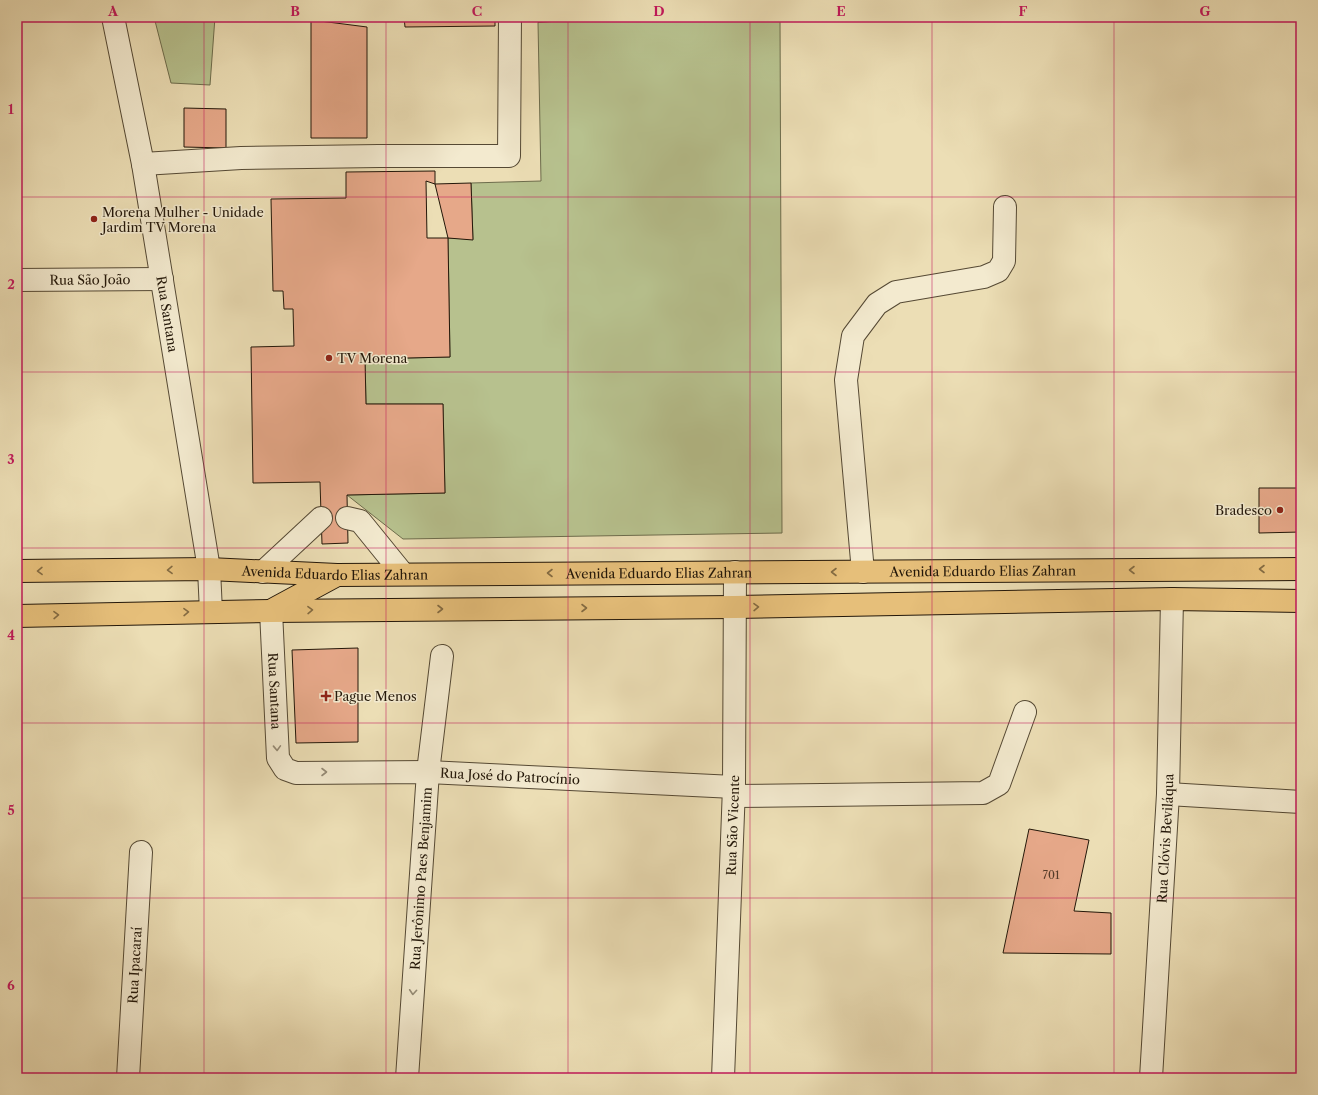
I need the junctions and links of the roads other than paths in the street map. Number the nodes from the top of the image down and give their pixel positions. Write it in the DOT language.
graph roads {
  1 [pos="113,17"];
  2 [pos="510,17"];
  3 [pos="143,164"];
  4 [pos="1005,208"];
  5 [pos="162,279"];
  6 [pos="17,280"];
  7 [pos="321,518"];
  8 [pos="347,518"];
  9 [pos="209,569"];
  10 [pos="1301,569"];
  11 [pos="17,571"];
  12 [pos="263,572"];
  13 [pos="735,572"];
  14 [pos="863,572"];
  15 [pos="403,574"];
  16 [pos="337,575"];
  17 [pos="1172,599"];
  18 [pos="1301,601"];
  19 [pos="735,607"];
  20 [pos="271,611"];
  21 [pos="211,612"];
  22 [pos="17,616"];
  23 [pos="442,656"];
  24 [pos="1025,712"];
  25 [pos="286,769"];
  26 [pos="428,772"];
  27 [pos="734,791"];
  28 [pos="1168,794"];
  29 [pos="1301,802"];
  30 [pos="140,852"];
  31 [pos="128,1078"];
  32 [pos="407,1078"];
  33 [pos="724,1078"];
  34 [pos="1151,1078"];
  1 -- 3 [label="street, Rua Santana"];
  2 -- 3 [label="street"];
  3 -- 5 [label="street, Rua Santana"];
  4 -- 14 [label="street"];
  5 -- 6 [label="street, Rua São João"];
  5 -- 9 [label="street, Rua Santana"];
  7 -- 12 [label="street"];
  8 -- 15 [label="street"];
  9 -- 11 [label="main road, Avenida Eduardo Elias Zahran, one-way"];
  9 -- 12 [label="main road, Avenida Eduardo Elias Zahran"];
  9 -- 21 [label="street, Rua Santana"];
  10 -- 14 [label="main road, Avenida Eduardo Elias Zahran, one-way"];
  12 -- 16 [label="main road, Avenida Eduardo Elias Zahran"];
  14 -- 13 [label="main road, Avenida Eduardo Elias Zahran, one-way"];
  13 -- 15 [label="main road, Avenida Eduardo Elias Zahran, one-way"];
  13 -- 19 [label="street, Rua São Vicente"];
  15 -- 16 [label="main road, Avenida Eduardo Elias Zahran"];
  16 -- 20 [label="main road"];
  17 -- 18 [label="main road"];
  19 -- 17 [label="main road, one-way"];
  17 -- 28 [label="street, Rua Clóvis Beviláqua"];
  20 -- 19 [label="main road, one-way"];
  19 -- 27 [label="street, Rua São Vicente"];
  20 -- 21 [label="main road"];
  20 -- 25 [label="street, Rua Santana, one-way"];
  22 -- 21 [label="main road, one-way"];
  23 -- 26 [label="street, Rua Jerônimo Paes Benjamim"];
  24 -- 27 [label="street, Rua José do Patrocínio"];
  25 -- 26 [label="street, Rua José do Patrocínio, one-way"];
  26 -- 27 [label="street, Rua José do Patrocínio"];
  26 -- 32 [label="street, Rua Jerônimo Paes Benjamim, one-way"];
  27 -- 33 [label="street, Rua São Vicente"];
  28 -- 29 [label="street"];
  28 -- 34 [label="street, Rua Clóvis Beviláqua"];
  30 -- 31 [label="street, Rua Ipacaraí"];
}
